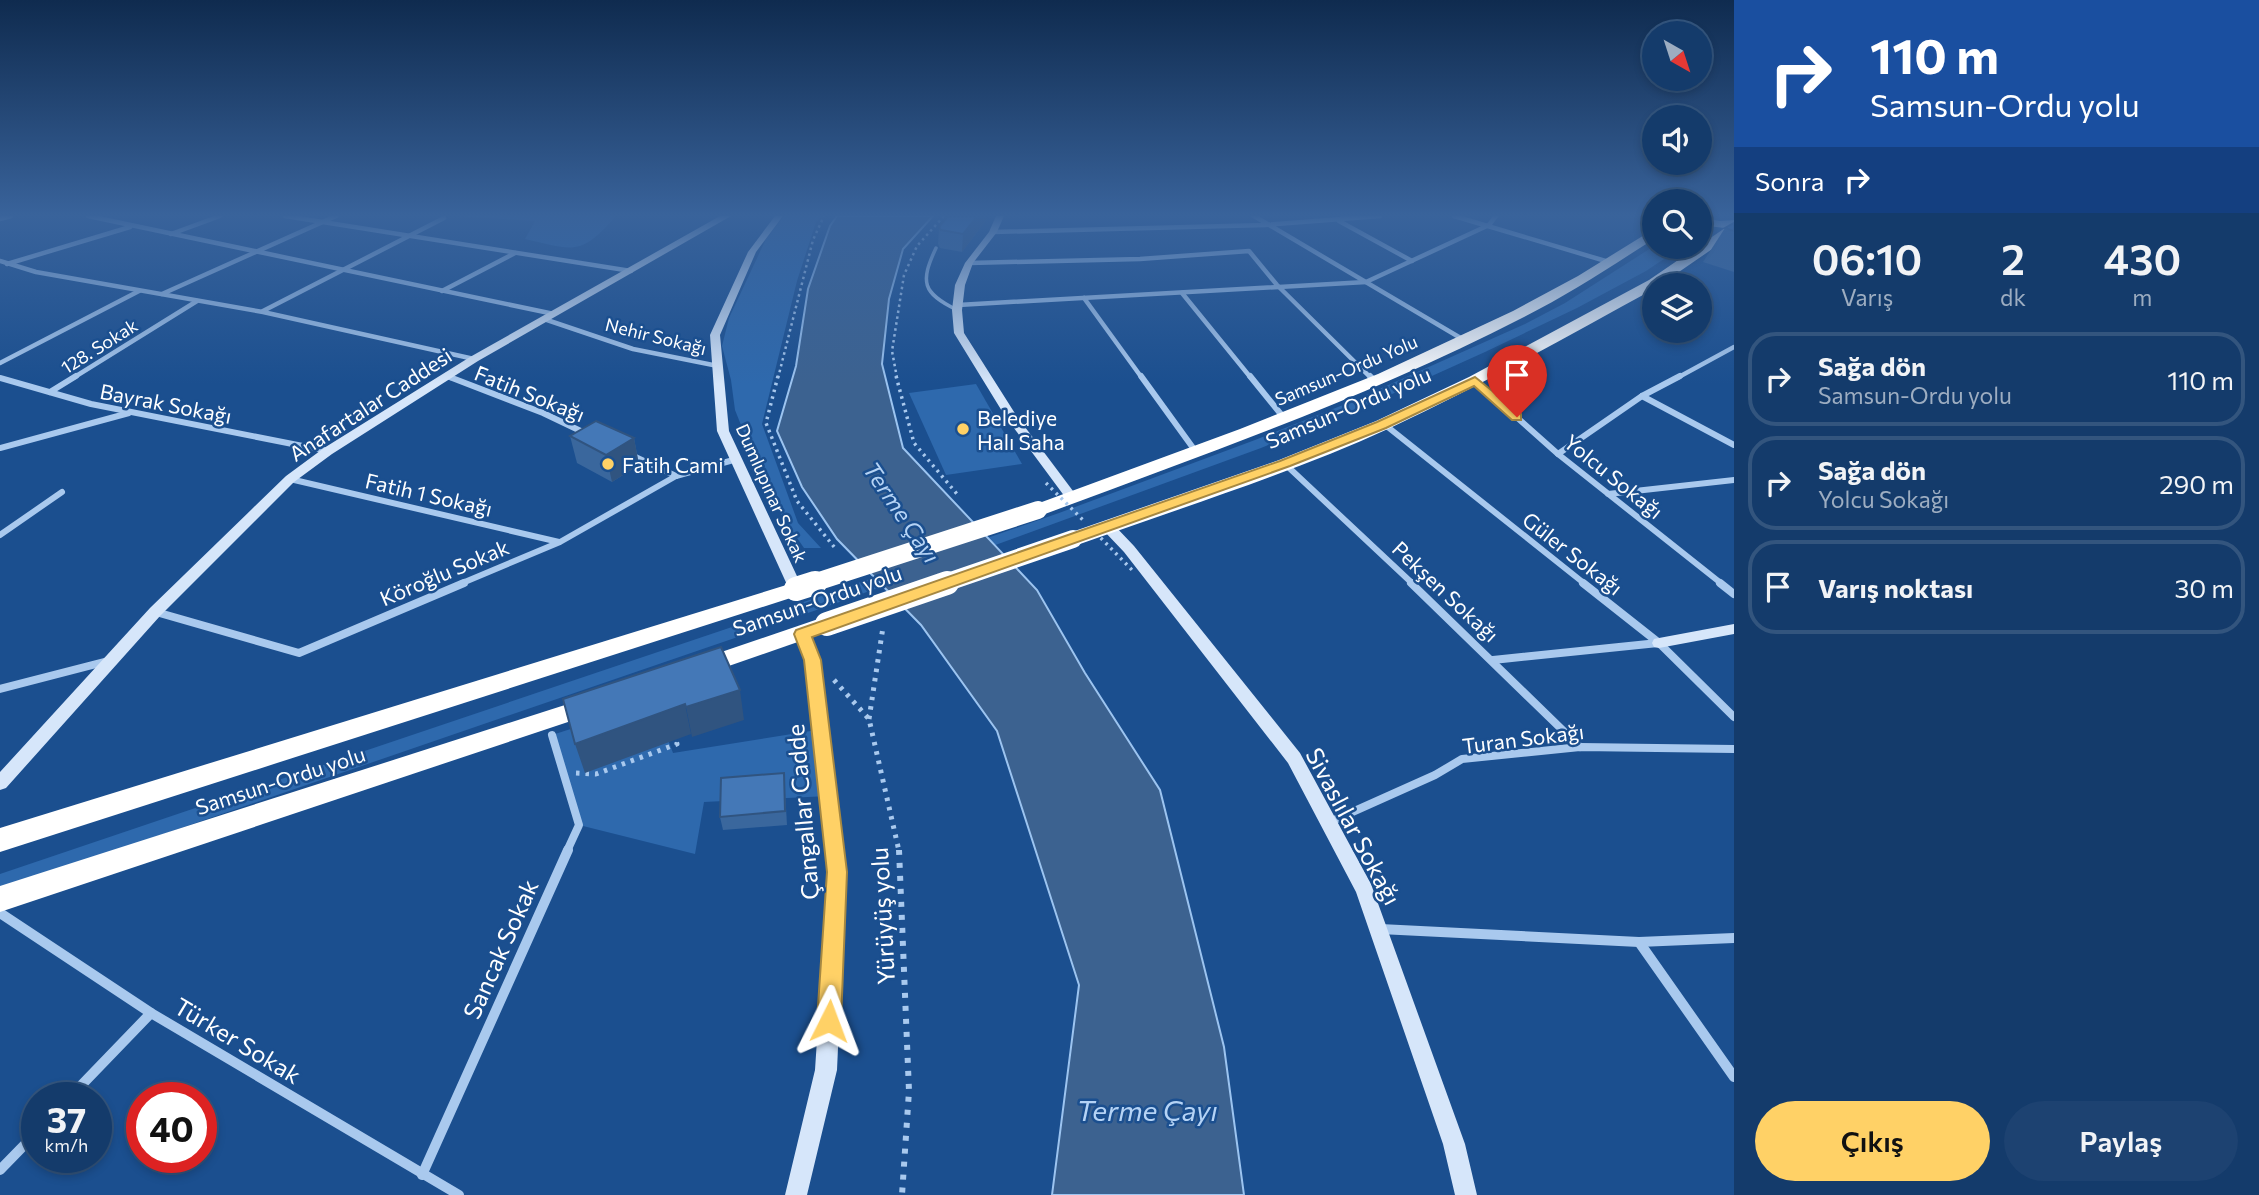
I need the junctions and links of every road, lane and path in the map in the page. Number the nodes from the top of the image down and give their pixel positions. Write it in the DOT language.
graph roads {
  1 [pos="35,272"];
  2 [pos="209,272"];
  3 [pos="338,272"];
  4 [pos="349,272"];
  5 [pos="479,272"];
  6 [pos="630,272"];
  7 [pos="743,272"];
  8 [pos="805,272"];
  9 [pos="905,272"];
  10 [pos="925,272"];
  11 [pos="965,272"];
  12 [pos="1266,272"];
  13 [pos="1348,272"];
  14 [pos="1388,272"];
  15 [pos="1592,272"];
  16 [pos="1671,272"];
  17 [pos="1366,282"];
  18 [pos="1277,285"];
  19 [pos="140,290"];
  20 [pos="442,291"];
  21 [pos="1182,293"];
  22 [pos="162,294"];
  23 [pos="1084,298"];
  24 [pos="198,301"];
  25 [pos="958,307"];
  26 [pos="263,312"];
  27 [pos="550,317"];
  28 [pos="1464,340"];
  29 [pos="1734,347"];
  30 [pos="474,359"];
  31 [pos="0,363"];
  32 [pos="718,366"];
  33 [pos="447,376"];
  34 [pos="0,378"];
  35 [pos="1475,380"];
  36 [pos="1375,381"];
  37 [pos="50,392"];
  38 [pos="1642,396"];
  39 [pos="130,412"];
  40 [pos="1284,418"];
  41 [pos="1384,424"];
  42 [pos="592,436"];
  43 [pos="1734,445"];
  44 [pos="616,447"];
  45 [pos="0,448"];
  46 [pos="328,451"];
  47 [pos="1196,452"];
  48 [pos="1558,454"];
  49 [pos="737,459"];
  50 [pos="1285,464"];
  51 [pos="676,476"];
  52 [pos="290,480"];
  53 [pos="1734,480"];
  54 [pos="62,492"];
  55 [pos="957,494"];
  56 [pos="1608,494"];
  57 [pos="1072,498"];
  58 [pos="1038,510"];
  59 [pos="1109,528"];
  60 [pos="0,534"];
  61 [pos="560,542"];
  62 [pos="835,548"];
  63 [pos="796,589"];
  64 [pos="1734,594"];
  65 [pos="155,612"];
  66 [pos="884,623"];
  67 [pos="1734,629"];
  68 [pos="802,634"];
  69 [pos="1659,643"];
  70 [pos="813,660"];
  71 [pos="1493,660"];
  72 [pos="109,661"];
  73 [pos="684,674"];
  74 [pos="0,689"];
  75 [pos="620,695"];
  76 [pos="1734,716"];
  77 [pos="869,719"];
  78 [pos="674,732"];
  79 [pos="552,736"];
  80 [pos="1580,747"];
  81 [pos="1734,749"];
  82 [pos="563,772"];
  83 [pos="0,783"];
  84 [pos="1329,822"];
  85 [pos="0,839"];
  86 [pos="0,899"];
  87 [pos="0,913"];
  88 [pos="1380,929"];
  89 [pos="1734,938"];
  90 [pos="1639,942"];
  91 [pos="151,1013"];
  92 [pos="1734,1077"];
  93 [pos="84,1082"];
  94 [pos="21,1148"];
  95 [pos="0,1170"];
  96 [pos="422,1175"];
  97 [pos="445,1193"];
  98 [pos="459,1195"];
  99 [pos="796,1195"];
  100 [pos="902,1195"];
  101 [pos="1466,1195"];
  1 -- 19 [label="street"];
  2 -- 22 [label="street"];
  3 -- 26 [label="street"];
  4 -- 20 [label="street, Nehir Sokağı"];
  5 -- 20 [label="street"];
  6 -- 27 [label="street, Anafartalar Caddesi"];
  7 -- 32 [label="street, Dumlupınar Sokak"];
  8 -- 62 [label="path"];
  9 -- 55 [label="path"];
  10 -- 25 [label="lane"];
  11 -- 25 [label="street"];
  12 -- 18 [label="street"];
  13 -- 17 [label="street"];
  14 -- 17 [label="street"];
  15 -- 28 [label="highway, Samsun-Ordu Yolu"];
  16 -- 35 [label="highway, Samsun-Ordu yolu"];
  17 -- 18 [label="street"];
  17 -- 28 [label="street"];
  18 -- 21 [label="street"];
  18 -- 36 [label="street"];
  19 -- 22 [label="street"];
  19 -- 31 [label="street"];
  20 -- 27 [label="street, Nehir Sokağı"];
  21 -- 23 [label="street"];
  21 -- 40 [label="street"];
  22 -- 24 [label="street"];
  23 -- 25 [label="street"];
  23 -- 47 [label="street"];
  24 -- 26 [label="street"];
  24 -- 37 [label="street, 128. Sokak"];
  25 -- 57 [label="street"];
  26 -- 30 [label="street"];
  27 -- 30 [label="street, Anafartalar Caddesi"];
  27 -- 32 [label="street, Nehir Sokağı"];
  28 -- 36 [label="highway, Samsun-Ordu Yolu"];
  29 -- 38 [label="street"];
  30 -- 33 [label="street, Anafartalar Caddesi"];
  32 -- 49 [label="street, Dumlupınar Sokak"];
  33 -- 42 [label="street, Fatih Sokağı"];
  33 -- 46 [label="street, Anafartalar Caddesi"];
  34 -- 37 [label="street, Bayrak Sokağı"];
  35 -- 41 [label="highway, Samsun-Ordu yolu"];
  35 -- 48 [label="street, Yolcu Sokağı"];
  36 -- 40 [label="highway, Samsun-Ordu Yolu"];
  37 -- 39 [label="street, Bayrak Sokağı"];
  38 -- 43 [label="street"];
  38 -- 48 [label="street"];
  39 -- 45 [label="street"];
  39 -- 46 [label="street, Bayrak Sokağı"];
  40 -- 47 [label="highway, Samsun-Ordu Yolu"];
  41 -- 50 [label="highway, Samsun-Ordu yolu"];
  41 -- 69 [label="street, Güler Sokağı"];
  44 -- 51 [label="street"];
  46 -- 52 [label="street, Anafartalar Caddesi"];
  47 -- 57 [label="highway, Samsun-Ordu Yolu"];
  48 -- 56 [label="street, Yolcu Sokağı"];
  49 -- 51 [label="street, Köroğlu Sokak"];
  49 -- 63 [label="street, Dumlupınar Sokak"];
  50 -- 59 [label="highway, Samsun-Ordu yolu"];
  50 -- 71 [label="street, Pekşen Sokağı"];
  51 -- 61 [label="street, Köroğlu Sokak"];
  52 -- 61 [label="street, Fatih 1 Sokağı"];
  52 -- 65 [label="street, Anafartalar Caddesi"];
  53 -- 56 [label="street"];
  54 -- 60 [label="street"];
  56 -- 64 [label="street, Yolcu Sokağı"];
  57 -- 58 [label="highway, Samsun-Ordu Yolu"];
  58 -- 63 [label="highway, Samsun-Ordu yolu, bridge"];
  59 -- 68 [label="highway, Samsun-Ordu yolu, bridge"];
  59 -- 84 [label="street, Sivaslılar Sokağı"];
  61 -- 65 [label="street, Köroğlu Sokak"];
  63 -- 85 [label="highway, Samsun-Ordu yolu"];
  65 -- 72 [label="street, Anafartalar Caddesi"];
  66 -- 77 [label="path"];
  67 -- 69 [label="street"];
  68 -- 70 [label="street, Çangallar Cadde"];
  68 -- 73 [label="highway, Samsun-Ordu yolu"];
  69 -- 71 [label="street"];
  69 -- 76 [label="street, Güler Sokağı"];
  70 -- 77 [label="path, Yürüyüş yolu"];
  70 -- 99 [label="street, Çangallar Cadde"];
  71 -- 80 [label="street, Pekşen Sokağı"];
  72 -- 74 [label="street"];
  72 -- 83 [label="street, Anafartalar Caddesi"];
  75 -- 86 [label="highway, Samsun-Ordu yolu"];
  77 -- 100 [label="path, Yürüyüş yolu"];
  78 -- 82 [label="path"];
  79 -- 82 [label="street, Sancak Sokak"];
  80 -- 81 [label="street, Turan Sokağı"];
  80 -- 84 [label="street, Turan Sokağı"];
  82 -- 96 [label="street, Sancak Sokak"];
  84 -- 88 [label="street, Sivaslılar Sokağı"];
  87 -- 91 [label="street, Türker Sokak"];
  88 -- 90 [label="street"];
  88 -- 101 [label="street, Sivaslılar Sokağı"];
  89 -- 90 [label="street"];
  90 -- 92 [label="street"];
  91 -- 93 [label="street"];
  91 -- 96 [label="street, Türker Sokak"];
  94 -- 95 [label="street"];
  96 -- 97 [label="street, Türker Sokak"];
  97 -- 98 [label="street, Türker Sokak"];
}
